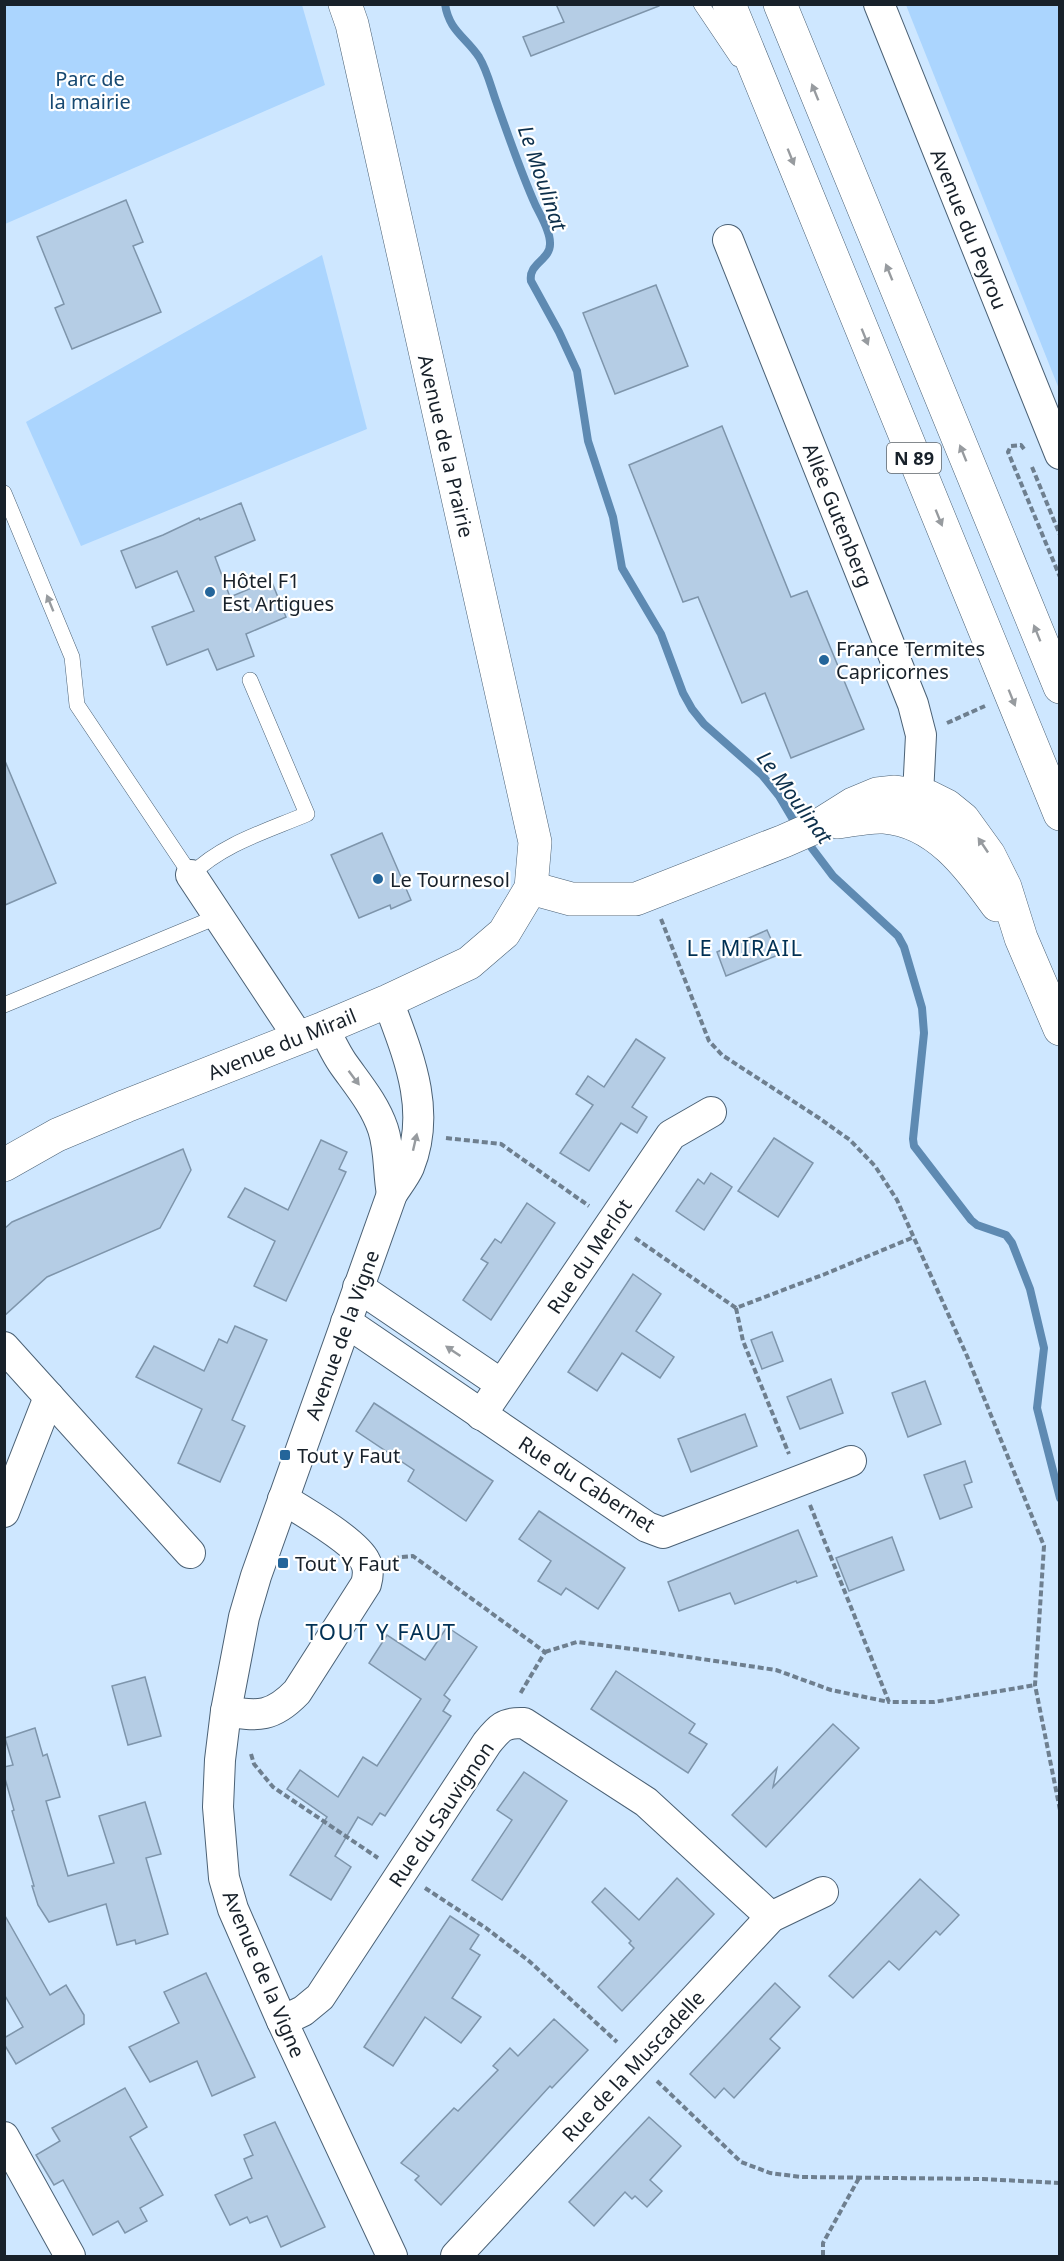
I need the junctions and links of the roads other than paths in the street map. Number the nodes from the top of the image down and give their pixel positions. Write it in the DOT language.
graph roads {
  1 [pos="345,4"];
  2 [pos="701,4"];
  3 [pos="729,4"];
  4 [pos="780,4"];
  5 [pos="879,4"];
  6 [pos="769,102"];
  7 [pos="728,240"];
  8 [pos="1059,454"];
  9 [pos="4,493"];
  10 [pos="250,680"];
  11 [pos="1059,687"];
  12 [pos="918,795"];
  13 [pos="1059,814"];
  14 [pos="860,819"];
  15 [pos="818,826"];
  16 [pos="933,835"];
  17 [pos="190,875"];
  18 [pos="531,888"];
  19 [pos="219,916"];
  20 [pos="1021,938"];
  21 [pos="388,1001"];
  22 [pos="4,1005"];
  23 [pos="1059,1029"];
  24 [pos="311,1033"];
  25 [pos="711,1112"];
  26 [pos="4,1165"];
  27 [pos="392,1194"];
  28 [pos="358,1287"];
  29 [pos="346,1322"];
  30 [pos="4,1347"];
  31 [pos="501,1384"];
  32 [pos="49,1397"];
  33 [pos="481,1415"];
  34 [pos="851,1461"];
  35 [pos="283,1499"];
  36 [pos="4,1512"];
  37 [pos="190,1553"];
  38 [pos="238,1713"];
  39 [pos="823,1892"];
  40 [pos="771,1917"];
  41 [pos="282,2021"];
  42 [pos="4,2137"];
  43 [pos="70,2256"];
  44 [pos="392,2256"];
  45 [pos="456,2256"];
  1 -- 18 [label="main road, Avenue de la Prairie"];
  2 -- 6 [label="lane"];
  3 -- 6 [label="main road, N 89"];
  11 -- 4 [label="main road, N 89, one-way"];
  5 -- 8 [label="street, Avenue du Peyrou"];
  6 -- 13 [label="main road, N 89, one-way"];
  7 -- 12 [label="street, Allée Gutenberg"];
  17 -- 9 [label="lane, one-way"];
  10 -- 17 [label="lane"];
  12 -- 14 [label="street"];
  12 -- 15 [label="main road"];
  12 -- 16 [label="main road"];
  20 -- 12 [label="main road, one-way"];
  14 -- 15 [label="main road"];
  14 -- 16 [label="main road"];
  15 -- 18 [label="main road"];
  16 -- 20 [label="main road"];
  17 -- 19 [label="street, Avenue de la Vigne"];
  18 -- 21 [label="main road, Avenue du Mirail"];
  19 -- 22 [label="lane"];
  19 -- 24 [label="street, Avenue de la Vigne"];
  20 -- 23 [label="main road"];
  21 -- 24 [label="main road, Avenue du Mirail"];
  27 -- 21 [label="street, Avenue de la Vigne, one-way"];
  24 -- 26 [label="main road, Avenue du Mirail"];
  24 -- 27 [label="street, Avenue de la Vigne, one-way"];
  25 -- 31 [label="street, Rue du Merlot"];
  27 -- 28 [label="street, Avenue de la Vigne"];
  28 -- 29 [label="street, Avenue de la Vigne"];
  31 -- 28 [label="street, one-way"];
  29 -- 33 [label="street, Rue du Cabernet"];
  29 -- 35 [label="street, Avenue de la Vigne"];
  30 -- 32 [label="street"];
  31 -- 33 [label="street, Rue du Merlot"];
  32 -- 36 [label="street"];
  32 -- 37 [label="street"];
  33 -- 34 [label="street, Rue du Cabernet"];
  35 -- 38 [label="street, Avenue de la Vigne"];
  35 -- 38 [label="street"];
  38 -- 41 [label="street, Avenue de la Vigne"];
  39 -- 40 [label="street, Rue de la Muscadelle"];
  40 -- 41 [label="street, Rue du Sauvignon"];
  40 -- 45 [label="street, Rue de la Muscadelle"];
  41 -- 44 [label="street, Avenue de la Vigne"];
  42 -- 43 [label="street"];
}
